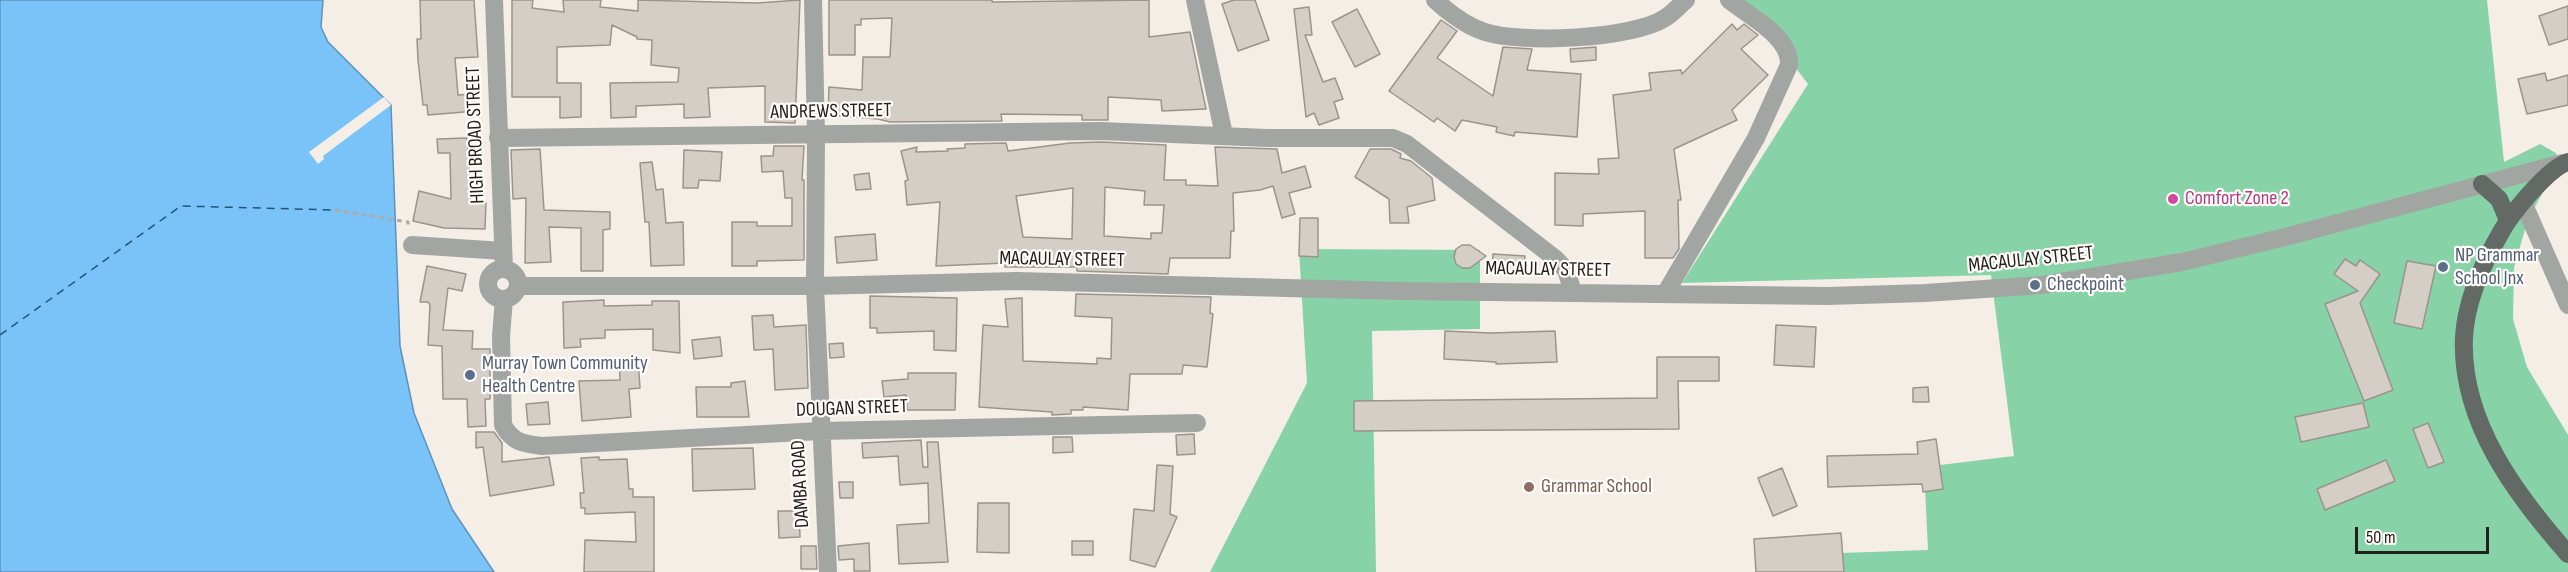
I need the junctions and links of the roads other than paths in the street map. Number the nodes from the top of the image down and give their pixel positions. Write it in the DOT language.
graph roads {
  1 [pos="494,0"];
  2 [pos="813,0"];
  3 [pos="1195,0"];
  4 [pos="1435,0"];
  5 [pos="1686,0"];
  6 [pos="1730,0"];
  7 [pos="816,135"];
  8 [pos="1224,135"];
  9 [pos="498,138"];
  10 [pos="2565,163"];
  11 [pos="2482,183"];
  12 [pos="2523,202"];
  13 [pos="2508,219"];
  14 [pos="412,245"];
  15 [pos="504,260"];
  16 [pos="519,286"];
  17 [pos="815,286"];
  18 [pos="1573,292"];
  19 [pos="1665,294"];
  20 [pos="504,299"];
  21 [pos="2568,306"];
  22 [pos="1197,423"];
  23 [pos="820,431"];
  24 [pos="2568,554"];
  25 [pos="828,572"];
  1 -- 9 [label="street, HIGH BROAD STREET"];
  2 -- 7 [label="street, DAMBA ROAD"];
  3 -- 8 [label="street"];
  4 -- 5 [label="street"];
  6 -- 19 [label="street"];
  7 -- 8 [label="street, ANDREWS STREET"];
  7 -- 9 [label="street, ANDREWS STREET"];
  7 -- 17 [label="street, DAMBA ROAD"];
  8 -- 18 [label="street, ANDREWS STREET"];
  9 -- 15 [label="street, HIGH BROAD STREET"];
  10 -- 11 [label="street, MACAULAY STREET"];
  10 -- 12 [label="main road"];
  11 -- 13 [label="main road"];
  11 -- 19 [label="street, MACAULAY STREET"];
  12 -- 13 [label="main road"];
  12 -- 21 [label="street"];
  13 -- 24 [label="main road"];
  14 -- 15 [label="street"];
  15 -- 16 [label="street"];
  15 -- 20 [label="street"];
  16 -- 17 [label="street, MACAULAY STREET"];
  16 -- 20 [label="street"];
  17 -- 18 [label="street, MACAULAY STREET"];
  17 -- 23 [label="street, DAMBA ROAD"];
  18 -- 19 [label="street, MACAULAY STREET"];
  20 -- 23 [label="street, DOUGAN STREET"];
  22 -- 23 [label="street, DOUGAN STREET"];
  23 -- 25 [label="street, DAMBA ROAD"];
}
